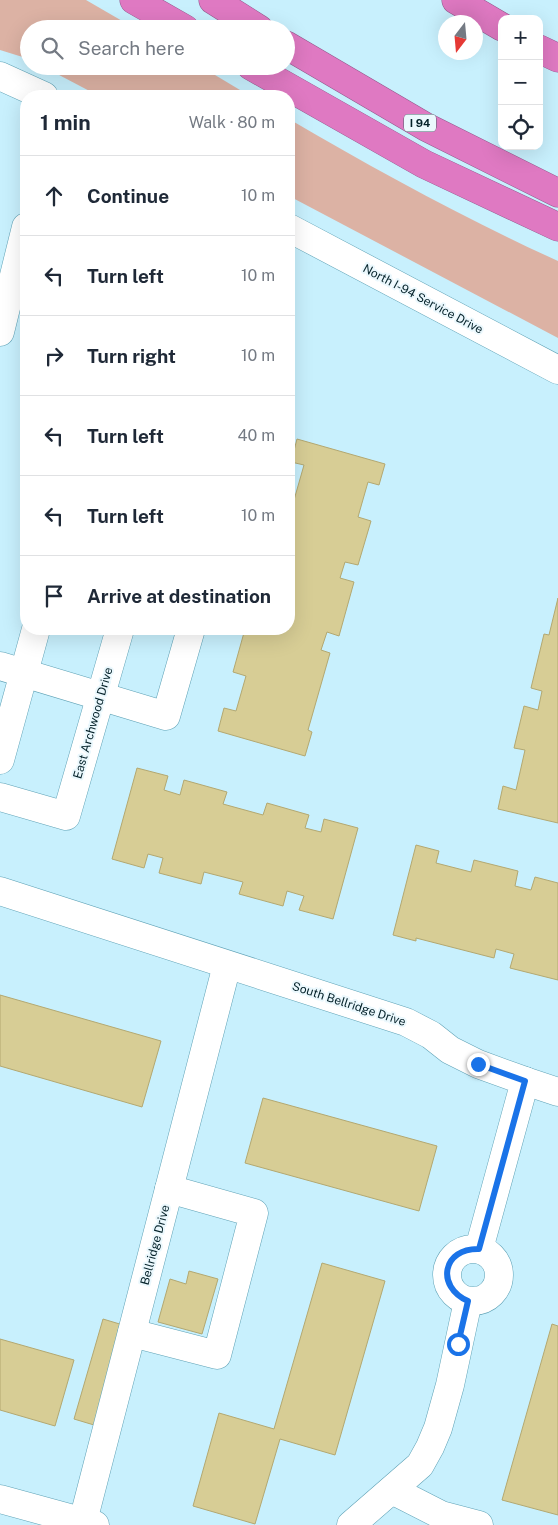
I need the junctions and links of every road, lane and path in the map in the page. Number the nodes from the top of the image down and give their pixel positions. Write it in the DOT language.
graph roads {
  1 [pos="134,0"];
  2 [pos="213,0"];
  3 [pos="456,0"];
  4 [pos="480,0"];
  5 [pos="498,15"];
  6 [pos="168,20"];
  7 [pos="245,20"];
  8 [pos="498,25"];
  9 [pos="295,50"];
  10 [pos="543,51"];
  11 [pos="558,58"];
  12 [pos="267,75"];
  13 [pos="0,76"];
  14 [pos="31,90"];
  15 [pos="293,90"];
  16 [pos="295,91"];
  17 [pos="558,193"];
  18 [pos="558,227"];
  19 [pos="295,231"];
  20 [pos="20,251"];
  21 [pos="0,332"];
  22 [pos="558,370"];
  23 [pos="32,635"];
  24 [pos="118,635"];
  25 [pos="189,635"];
  26 [pos="12,669"];
  27 [pos="100,697"];
  28 [pos="0,760"];
  29 [pos="0,797"];
  30 [pos="0,891"];
  31 [pos="227,965"];
  32 [pos="525,1081"];
  33 [pos="558,1092"];
  34 [pos="169,1189"];
  35 [pos="479,1249"];
  36 [pos="468,1301"];
  37 [pos="132,1333"];
  38 [pos="392,1490"];
  39 [pos="0,1500"];
  40 [pos="440,1520"];
  41 [pos="86,1524"];
  42 [pos="351,1525"];
  43 [pos="479,1525"];
  1 -- 6 [label="highway"];
  2 -- 7 [label="highway"];
  3 -- 8 [label="highway"];
  4 -- 5 [label="highway"];
  9 -- 17 [label="highway, I 94"];
  10 -- 11 [label="highway"];
  12 -- 15 [label="highway"];
  13 -- 14 [label="street"];
  16 -- 18 [label="highway"];
  19 -- 22 [label="street, North I-94 Service Drive"];
  20 -- 21 [label="street"];
  23 -- 26 [label="street"];
  24 -- 27 [label="street, East Archwood Drive"];
  25 -- 27 [label="street"];
  26 -- 27 [label="street"];
  26 -- 28 [label="street"];
  27 -- 29 [label="street, East Archwood Drive"];
  30 -- 31 [label="street, South Bellridge Drive"];
  31 -- 32 [label="street, South Bellridge Drive"];
  31 -- 34 [label="street, Bellridge Drive"];
  32 -- 33 [label="street"];
  32 -- 35 [label="street"];
  34 -- 37 [label="street, Bellridge Drive"];
  34 -- 37 [label="street"];
  35 -- 36 [label="street"];
  35 -- 36 [label="street"];
  36 -- 38 [label="street"];
  37 -- 41 [label="street, Bellridge Drive"];
  38 -- 40 [label="street"];
  38 -- 42 [label="street"];
  39 -- 41 [label="street"];
  40 -- 43 [label="street"];
}
